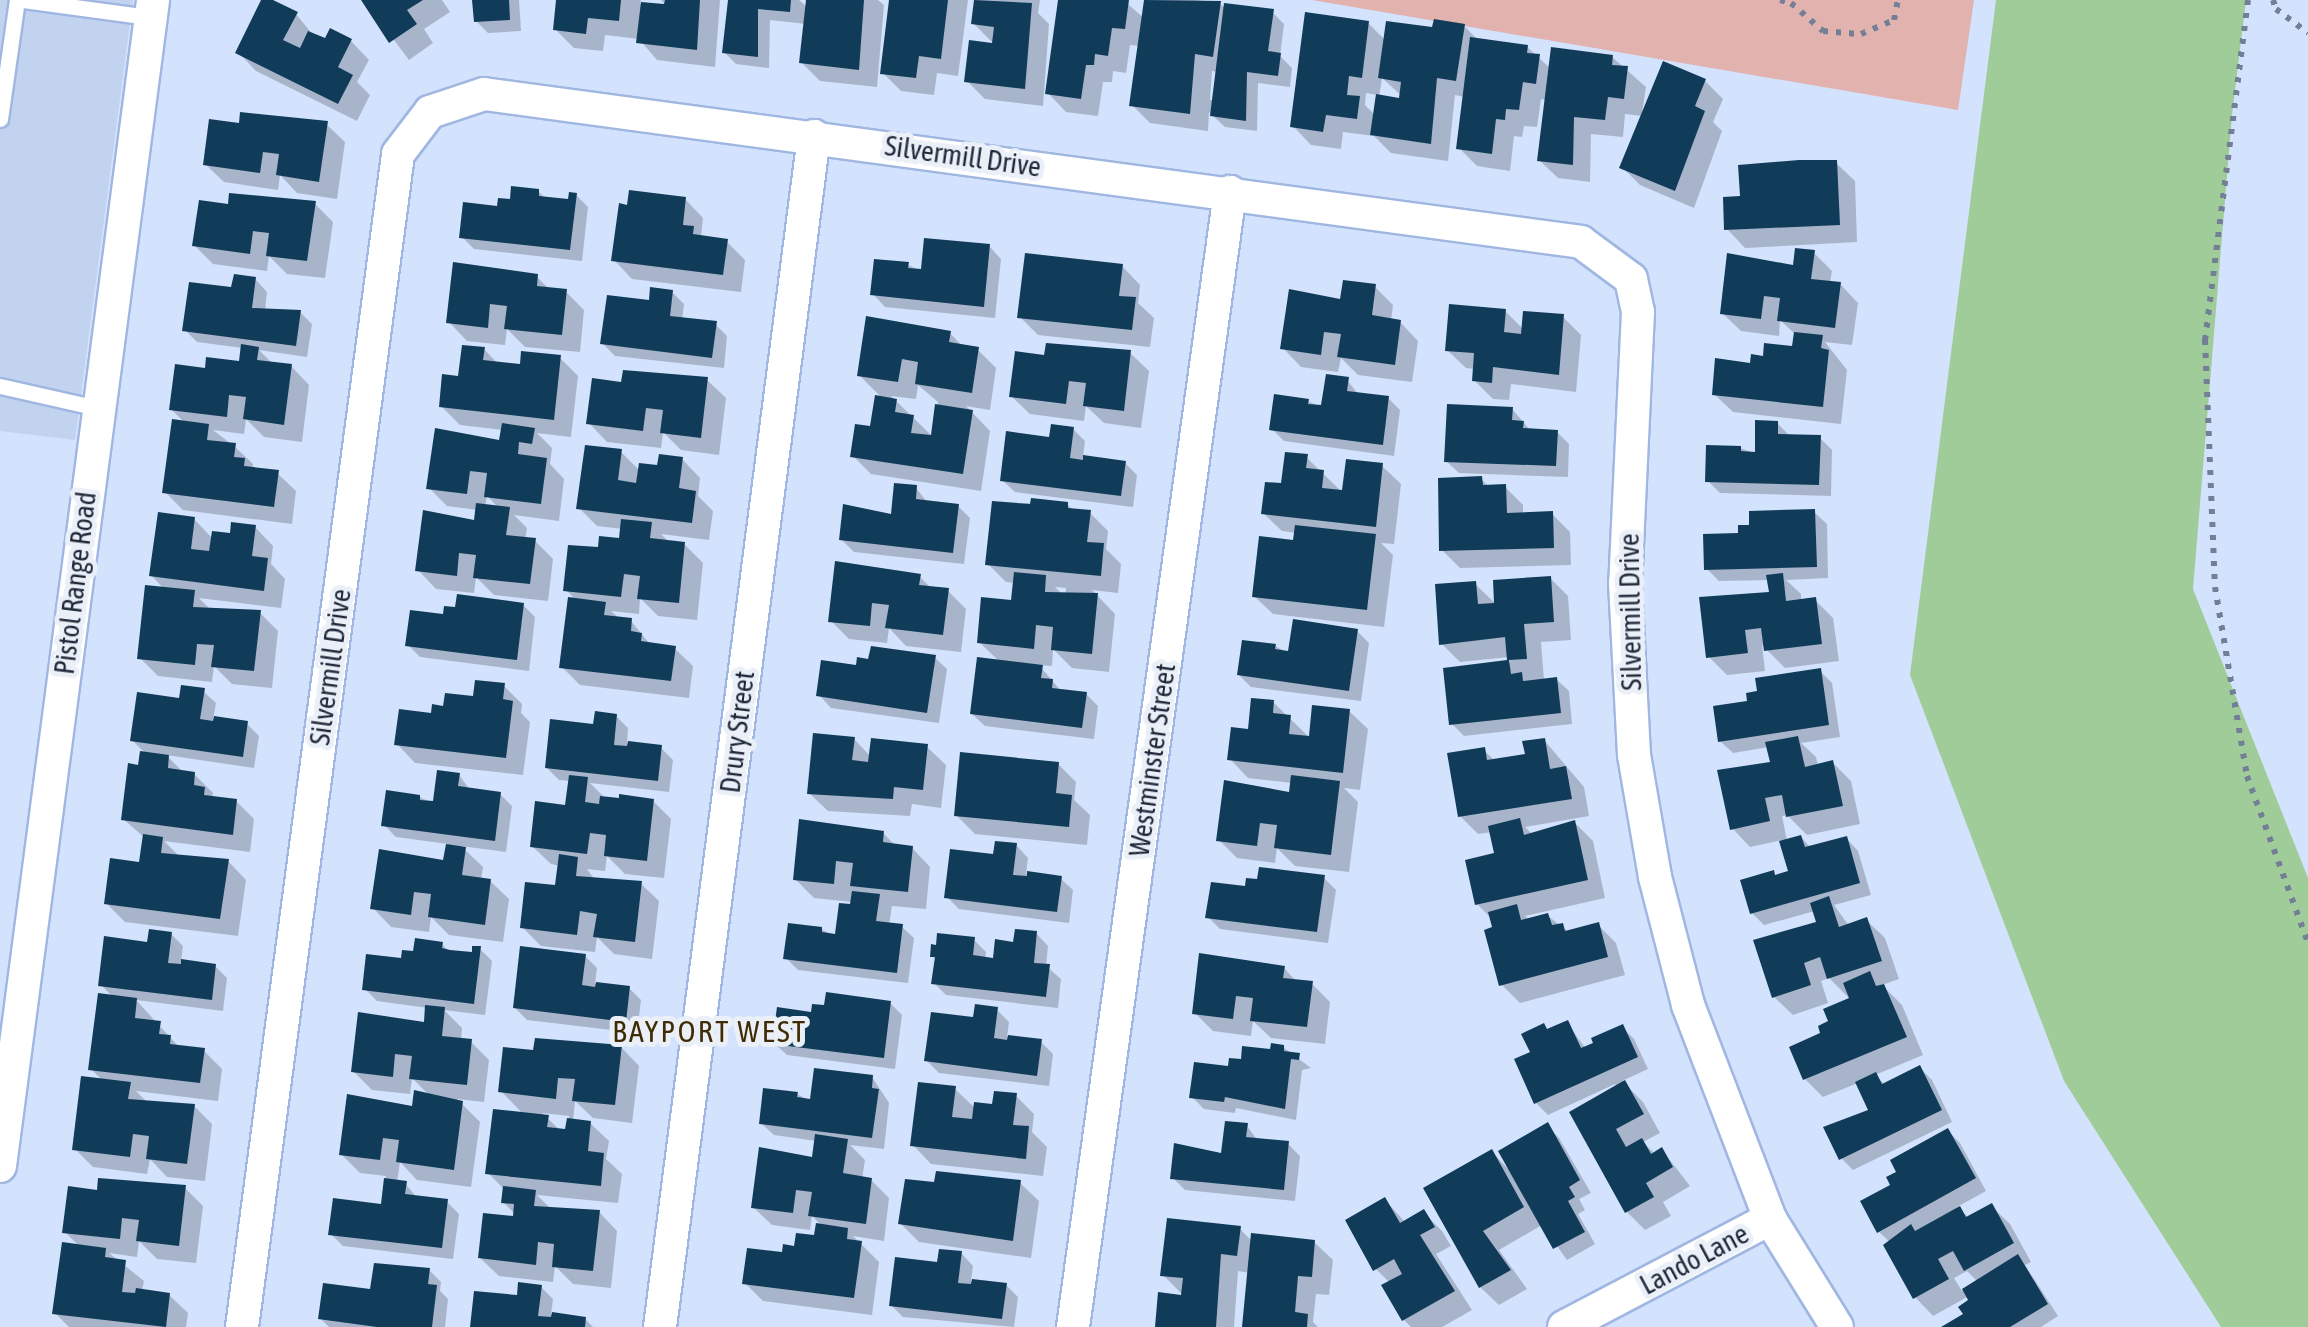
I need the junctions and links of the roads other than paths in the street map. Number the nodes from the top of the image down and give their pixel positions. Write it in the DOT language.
graph roads {
  1 [pos="20,0"];
  2 [pos="151,8"];
  3 [pos="0,119"];
  4 [pos="814,136"];
  5 [pos="1230,192"];
  6 [pos="0,386"];
  7 [pos="98,408"];
  8 [pos="0,1166"];
  9 [pos="1770,1219"];
  10 [pos="242,1327"];
  11 [pos="660,1327"];
  12 [pos="1074,1327"];
  13 [pos="1564,1327"];
  14 [pos="1837,1327"];
  1 -- 2 [label="lane"];
  1 -- 3 [label="lane"];
  2 -- 7 [label="street, Pistol Range Road"];
  4 -- 5 [label="street, Silvermill Drive"];
  4 -- 10 [label="street, Silvermill Drive"];
  4 -- 11 [label="street, Drury Street"];
  5 -- 9 [label="street, Silvermill Drive"];
  5 -- 12 [label="street, Westminster Street"];
  6 -- 7 [label="lane"];
  7 -- 8 [label="street, Pistol Range Road"];
  9 -- 13 [label="street, Lando Lane"];
  9 -- 14 [label="street, Silvermill Drive"];
}
